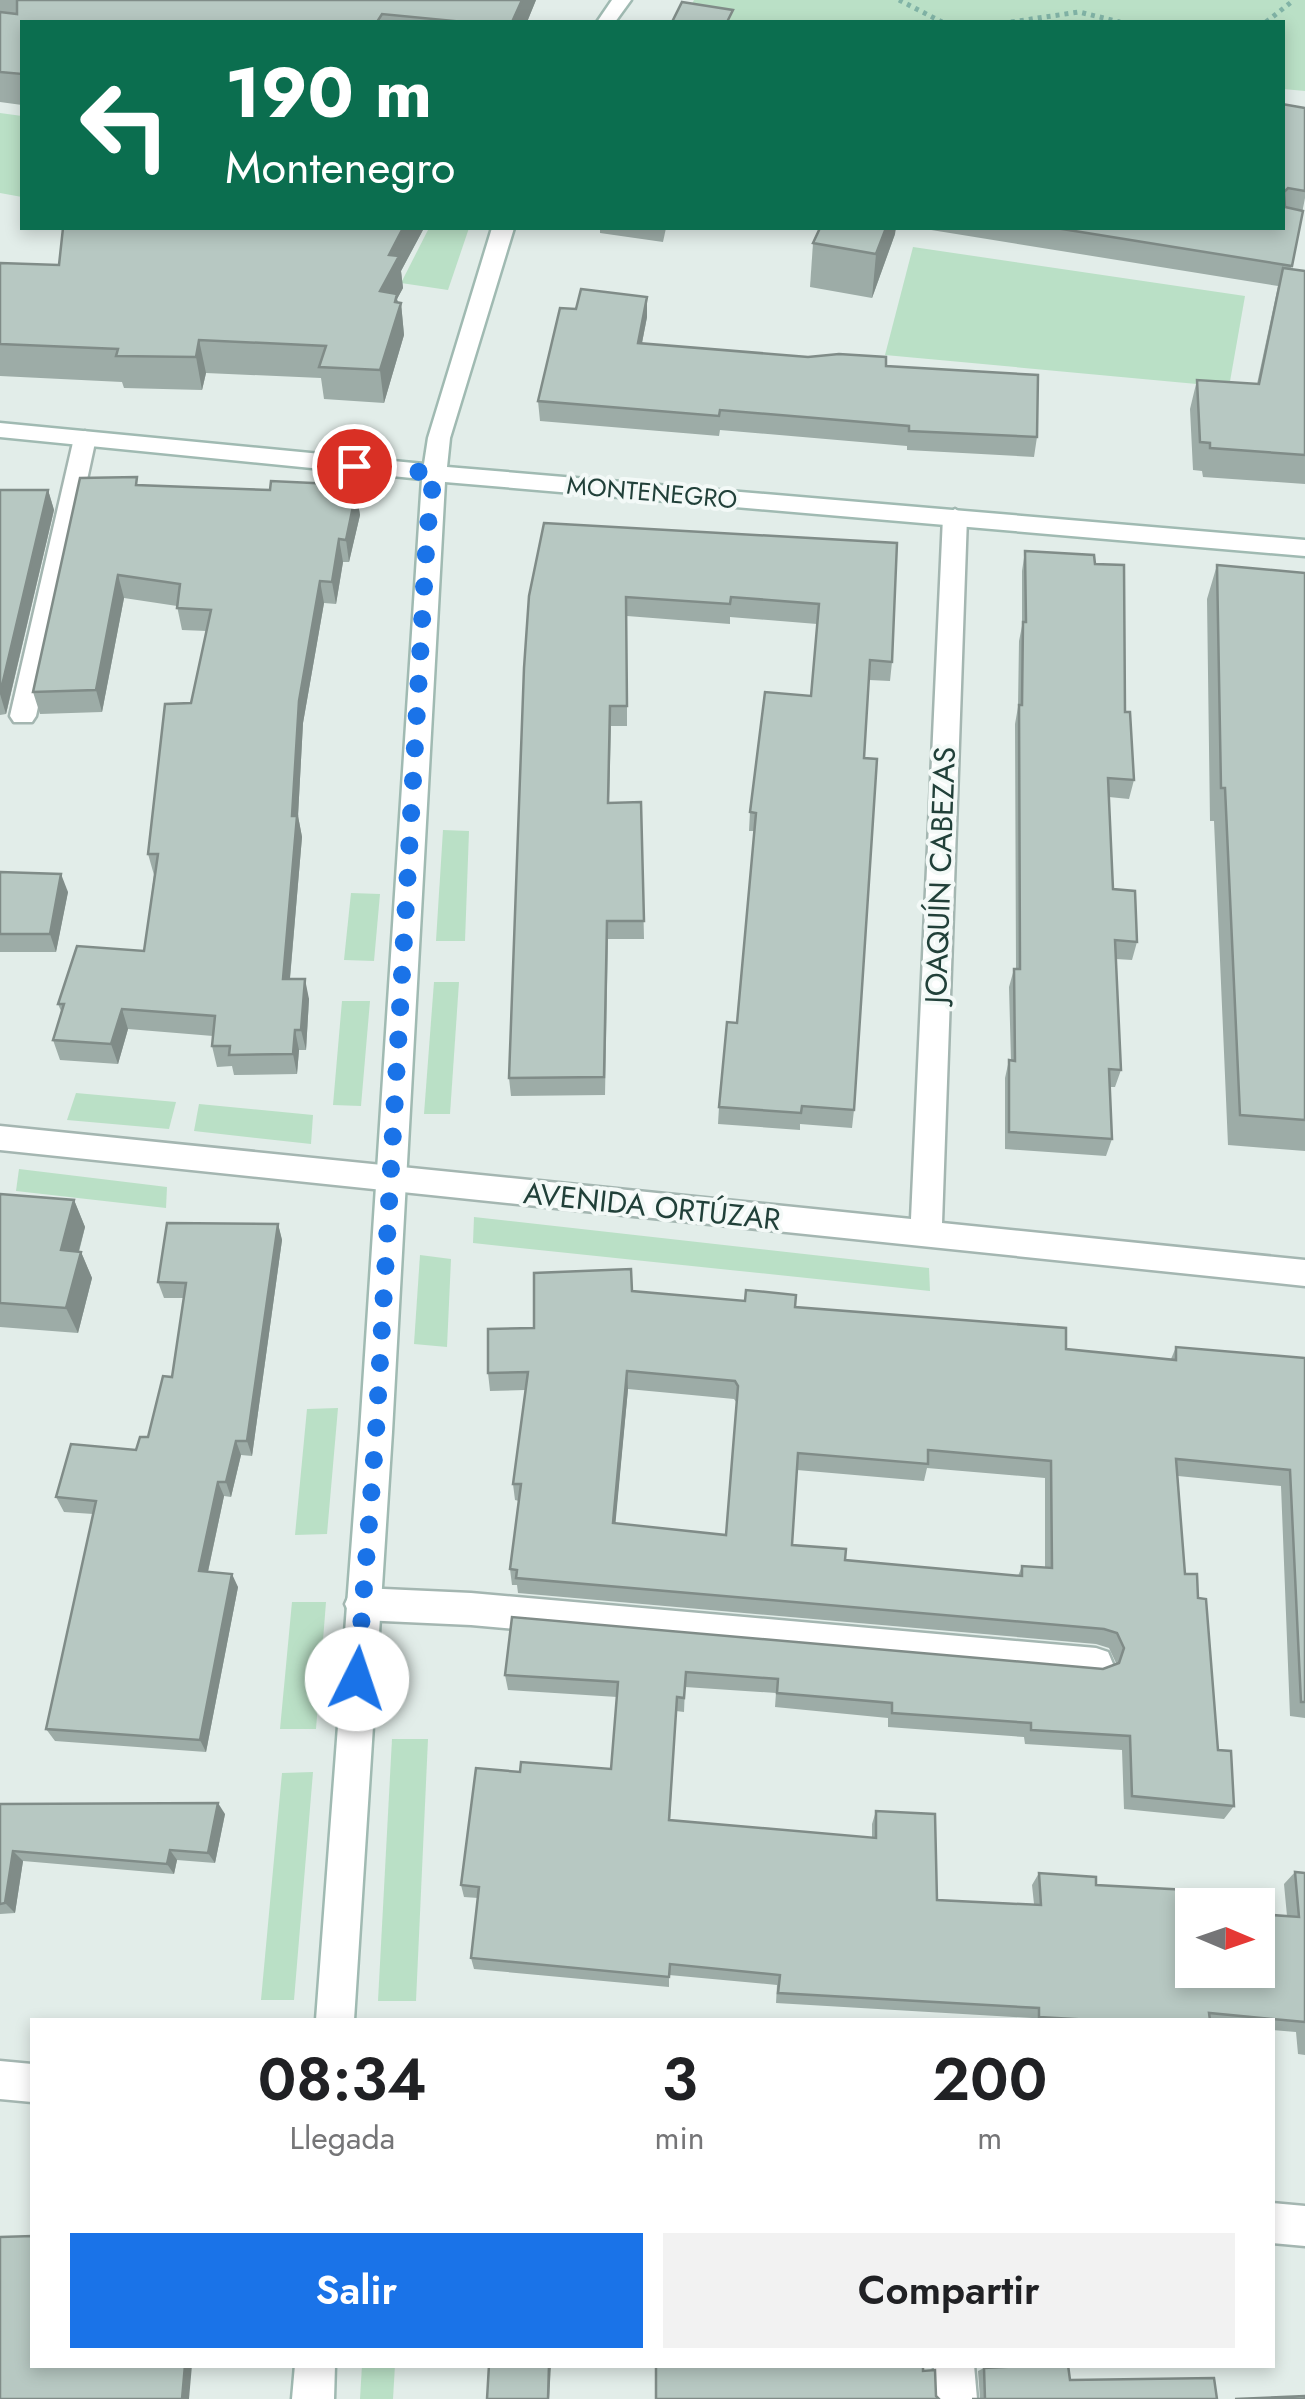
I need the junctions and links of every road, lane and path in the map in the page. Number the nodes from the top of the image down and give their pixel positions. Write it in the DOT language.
graph roads {
  1 [pos="899,0"];
  2 [pos="1292,2"];
  3 [pos="1305,5"];
  4 [pos="938,20"];
  5 [pos="1022,20"];
  6 [pos="1115,20"];
  7 [pos="1269,20"];
  8 [pos="501,230"];
  9 [pos="0,430"];
  10 [pos="85,438"];
  11 [pos="434,473"];
  12 [pos="955,517"];
  13 [pos="1305,548"];
  14 [pos="23,716"];
  15 [pos="0,1138"];
  16 [pos="392,1179"];
  17 [pos="926,1234"];
  18 [pos="1305,1272"];
  19 [pos="362,1604"];
  20 [pos="1096,1664"];
  21 [pos="335,2018"];
  22 [pos="0,2080"];
  23 [pos="30,2083"];
  24 [pos="1275,2223"];
  25 [pos="1305,2226"];
  26 [pos="316,2368"];
  27 [pos="954,2368"];
  28 [pos="313,2399"];
  29 [pos="956,2399"];
  1 -- 4 [label="path"];
  2 -- 3 [label="path"];
  2 -- 7 [label="path"];
  5 -- 6 [label="path"];
  8 -- 11 [label="street"];
  9 -- 10 [label="street, MONTENEGRO"];
  10 -- 11 [label="street, MONTENEGRO"];
  10 -- 14 [label="street"];
  11 -- 12 [label="street, MONTENEGRO"];
  11 -- 16 [label="street"];
  12 -- 13 [label="street, MONTENEGRO"];
  12 -- 17 [label="street, JOAQUÍN CABEZAS"];
  15 -- 16 [label="street, AVENIDA ORTÚZAR"];
  16 -- 17 [label="street, AVENIDA ORTÚZAR"];
  16 -- 19 [label="street"];
  17 -- 18 [label="street, AVENIDA ORTÚZAR"];
  19 -- 20 [label="street"];
  19 -- 21 [label="street"];
  22 -- 23 [label="street"];
  24 -- 25 [label="street"];
  26 -- 28 [label="street"];
  27 -- 29 [label="street"];
}
